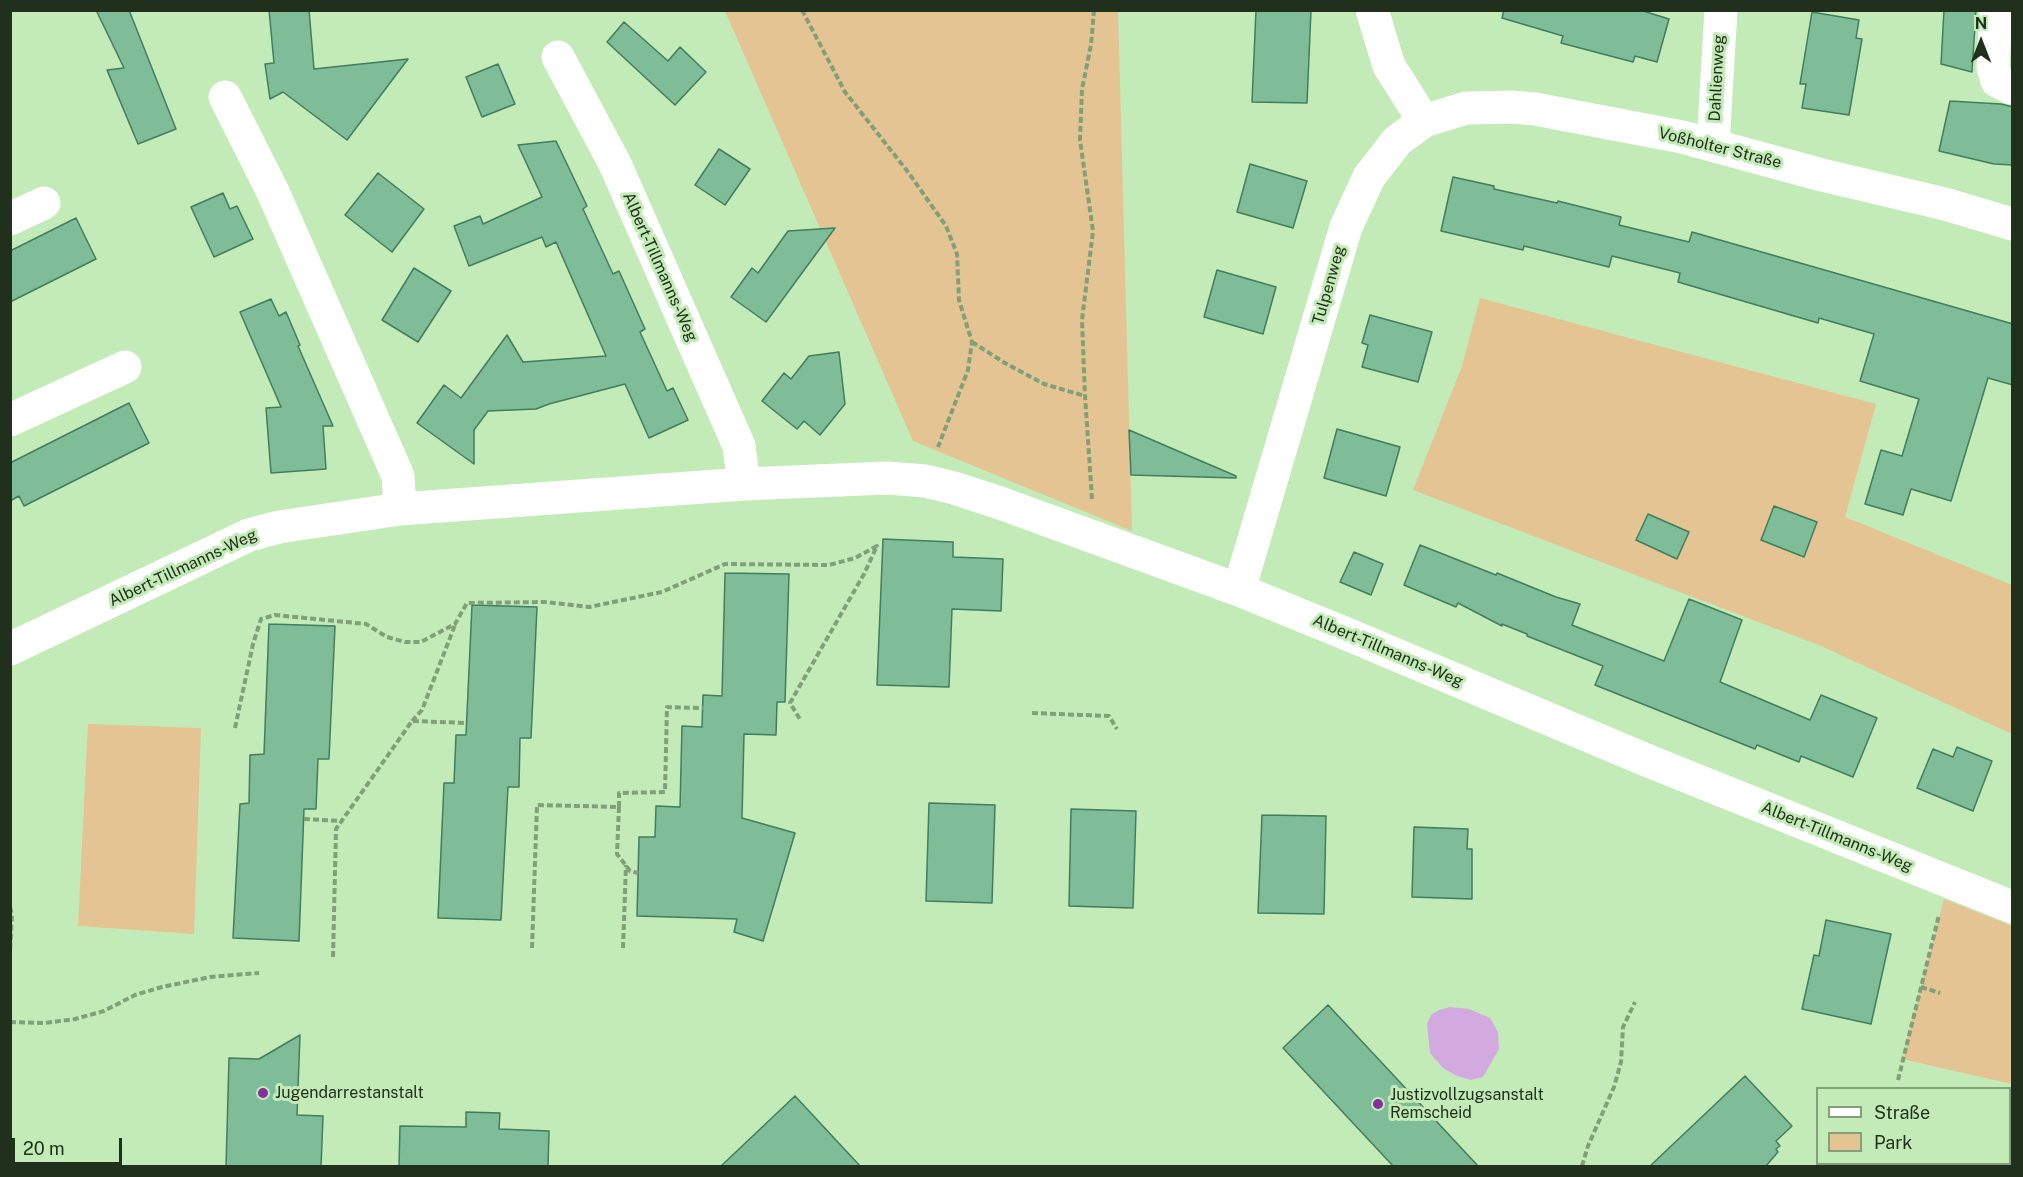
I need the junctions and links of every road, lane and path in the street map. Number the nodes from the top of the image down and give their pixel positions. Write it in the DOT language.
graph roads {
  1 [pos="802,10"];
  2 [pos="1094,10"];
  3 [pos="1372,10"];
  4 [pos="1721,10"];
  5 [pos="1996,10"];
  6 [pos="558,57"];
  7 [pos="2013,88"];
  8 [pos="225,97"];
  9 [pos="1424,121"];
  10 [pos="1713,145"];
  11 [pos="44,203"];
  12 [pos="10,219"];
  13 [pos="2013,224"];
  14 [pos="972,342"];
  15 [pos="125,367"];
  16 [pos="1085,396"];
  17 [pos="10,420"];
  18 [pos="925,481"];
  19 [pos="744,484"];
  20 [pos="400,509"];
  21 [pos="1095,537"];
  22 [pos="1239,590"];
  23 [pos="455,624"];
  24 [pos="10,649"];
  25 [pos="703,708"];
  26 [pos="1032,713"];
  27 [pos="412,721"];
  28 [pos="801,721"];
  29 [pos="467,723"];
  30 [pos="235,728"];
  31 [pos="1117,729"];
  32 [pos="619,807"];
  33 [pos="304,819"];
  34 [pos="343,821"];
  35 [pos="626,865"];
  36 [pos="638,873"];
  37 [pos="1948,881"];
  38 [pos="10,908"];
  39 [pos="2013,908"];
  40 [pos="532,948"];
  41 [pos="623,948"];
  42 [pos="10,952"];
  43 [pos="333,957"];
  44 [pos="259,973"];
  45 [pos="1921,987"];
  46 [pos="1940,993"];
  47 [pos="1635,1002"];
  48 [pos="10,1022"];
  49 [pos="1898,1080"];
  50 [pos="1582,1167"];
  1 -- 14 [label="path"];
  2 -- 16 [label="path"];
  3 -- 9 [label="street"];
  4 -- 10 [label="street, Dahlienweg"];
  5 -- 7 [label="street"];
  6 -- 19 [label="street, Albert-Tillmanns-Weg"];
  8 -- 20 [label="street"];
  9 -- 10 [label="street, Voßholter Straße"];
  9 -- 22 [label="street, Tulpenweg"];
  10 -- 13 [label="street, Voßholter Straße"];
  11 -- 12 [label="street"];
  14 -- 16 [label="path"];
  14 -- 18 [label="path"];
  15 -- 17 [label="street"];
  16 -- 21 [label="path"];
  18 -- 19 [label="street, Albert-Tillmanns-Weg"];
  18 -- 21 [label="street, Albert-Tillmanns-Weg"];
  19 -- 20 [label="street, Albert-Tillmanns-Weg"];
  20 -- 24 [label="street, Albert-Tillmanns-Weg"];
  21 -- 22 [label="street, Albert-Tillmanns-Weg"];
  22 -- 37 [label="street, Albert-Tillmanns-Weg"];
  23 -- 27 [label="path"];
  23 -- 28 [label="path"];
  23 -- 30 [label="path"];
  25 -- 32 [label="path"];
  26 -- 31 [label="path"];
  27 -- 29 [label="path"];
  27 -- 34 [label="path"];
  32 -- 35 [label="path"];
  32 -- 40 [label="path"];
  33 -- 34 [label="path"];
  34 -- 43 [label="path"];
  35 -- 36 [label="path"];
  35 -- 41 [label="path"];
  37 -- 39 [label="street, Albert-Tillmanns-Weg"];
  37 -- 45 [label="path"];
  38 -- 42 [label="path"];
  44 -- 48 [label="path"];
  45 -- 46 [label="path"];
  45 -- 49 [label="path"];
  47 -- 50 [label="path"];
}
